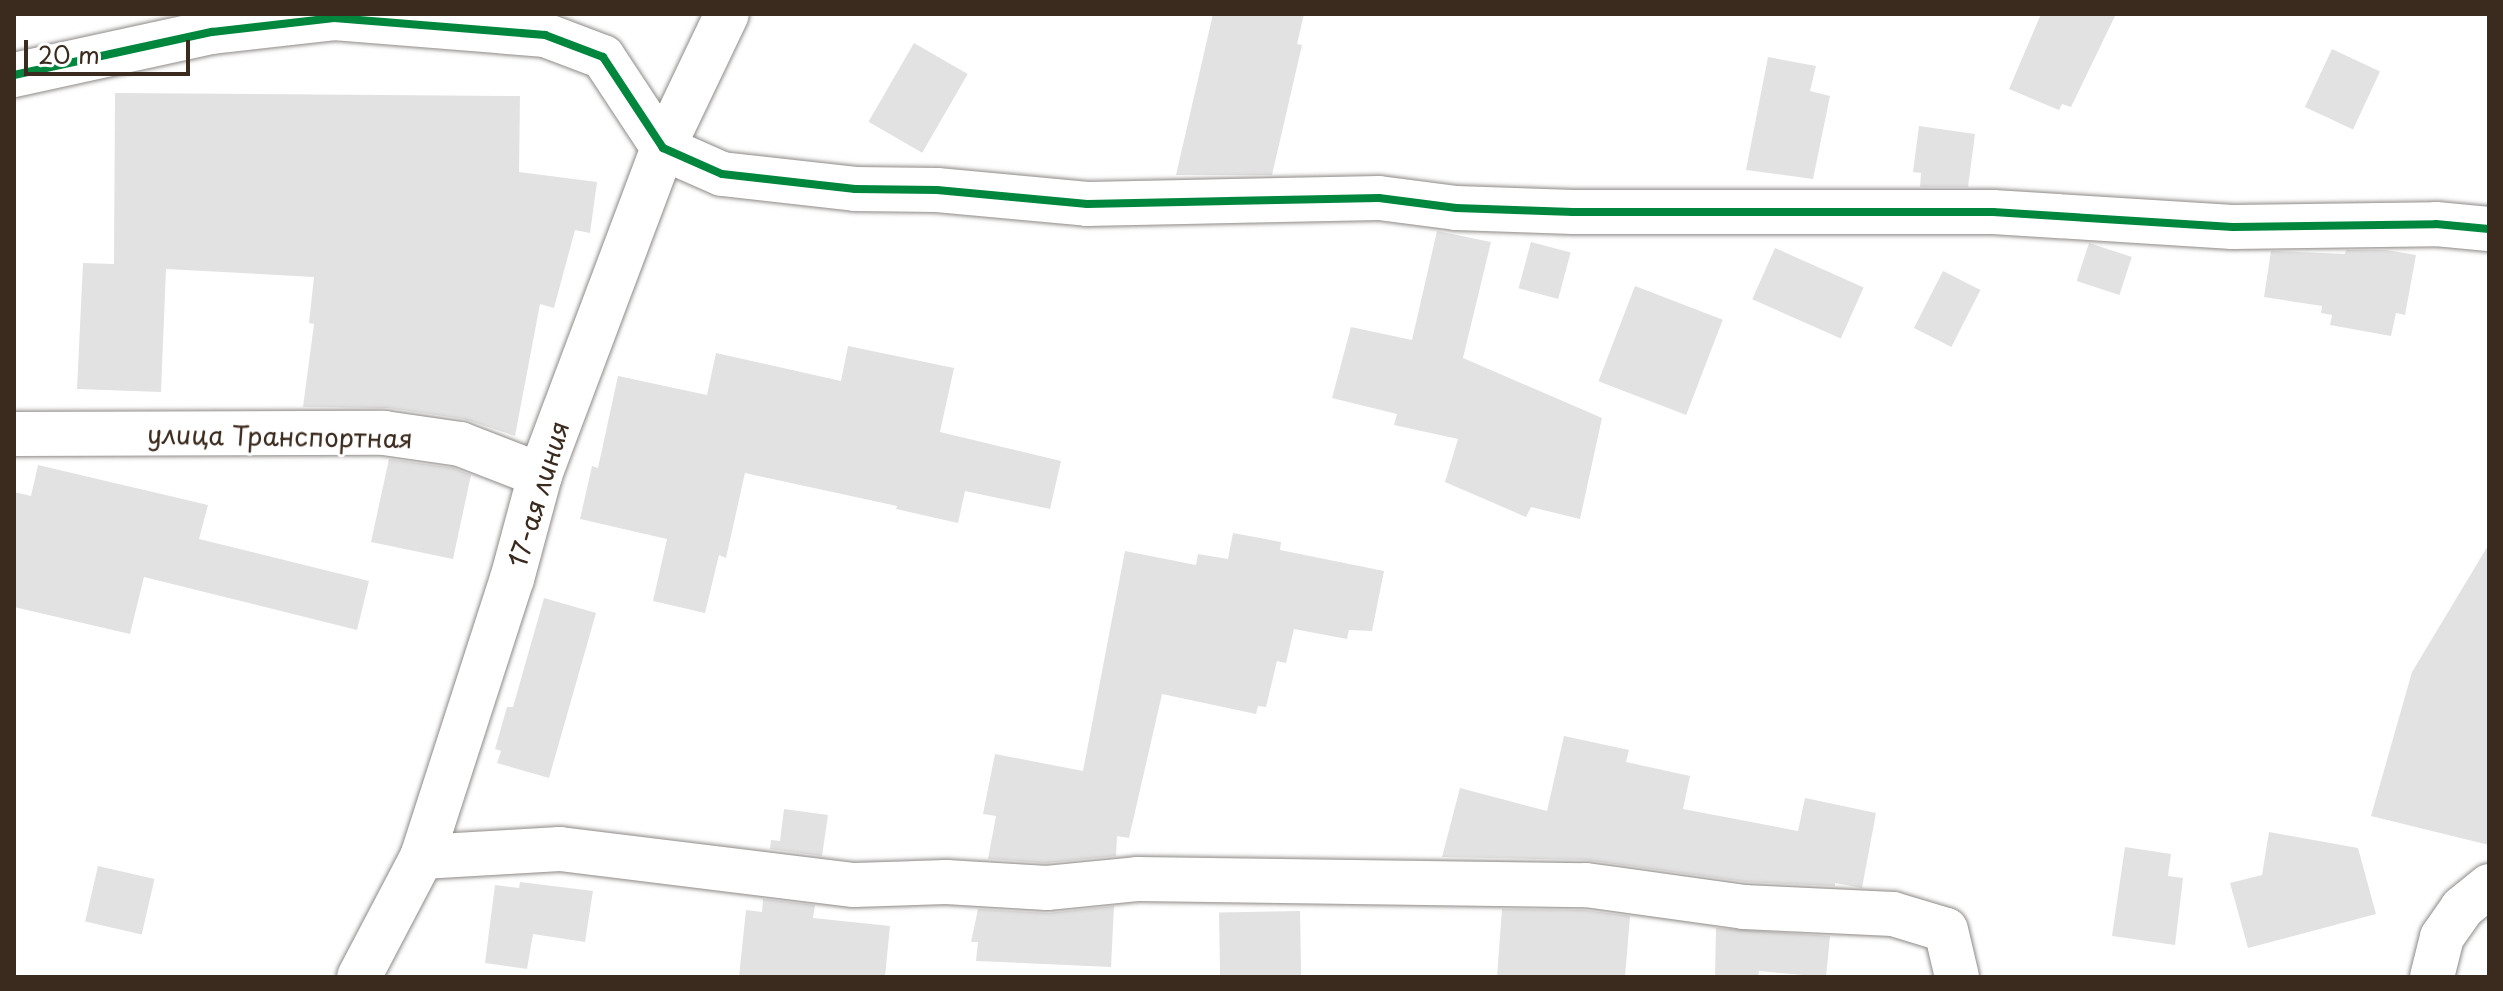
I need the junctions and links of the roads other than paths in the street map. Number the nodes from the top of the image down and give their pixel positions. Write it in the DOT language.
graph roads {
  1 [pos="727,14"];
  2 [pos="14,75"];
  3 [pos="663,148"];
  4 [pos="2489,229"];
  5 [pos="14,434"];
  6 [pos="540,475"];
  7 [pos="422,857"];
  8 [pos="2489,886"];
  9 [pos="359,977"];
  10 [pos="1957,977"];
  11 [pos="2432,977"];
  1 -- 3 [label="street, 17-ая линия"];
  2 -- 3 [label="street"];
  3 -- 4 [label="street"];
  3 -- 6 [label="street, 17-ая линия"];
  5 -- 6 [label="street, улица Транспортная"];
  6 -- 7 [label="street, 17-ая линия"];
  7 -- 9 [label="street, 17-ая линия"];
  7 -- 10 [label="street"];
  8 -- 11 [label="street"];
}
